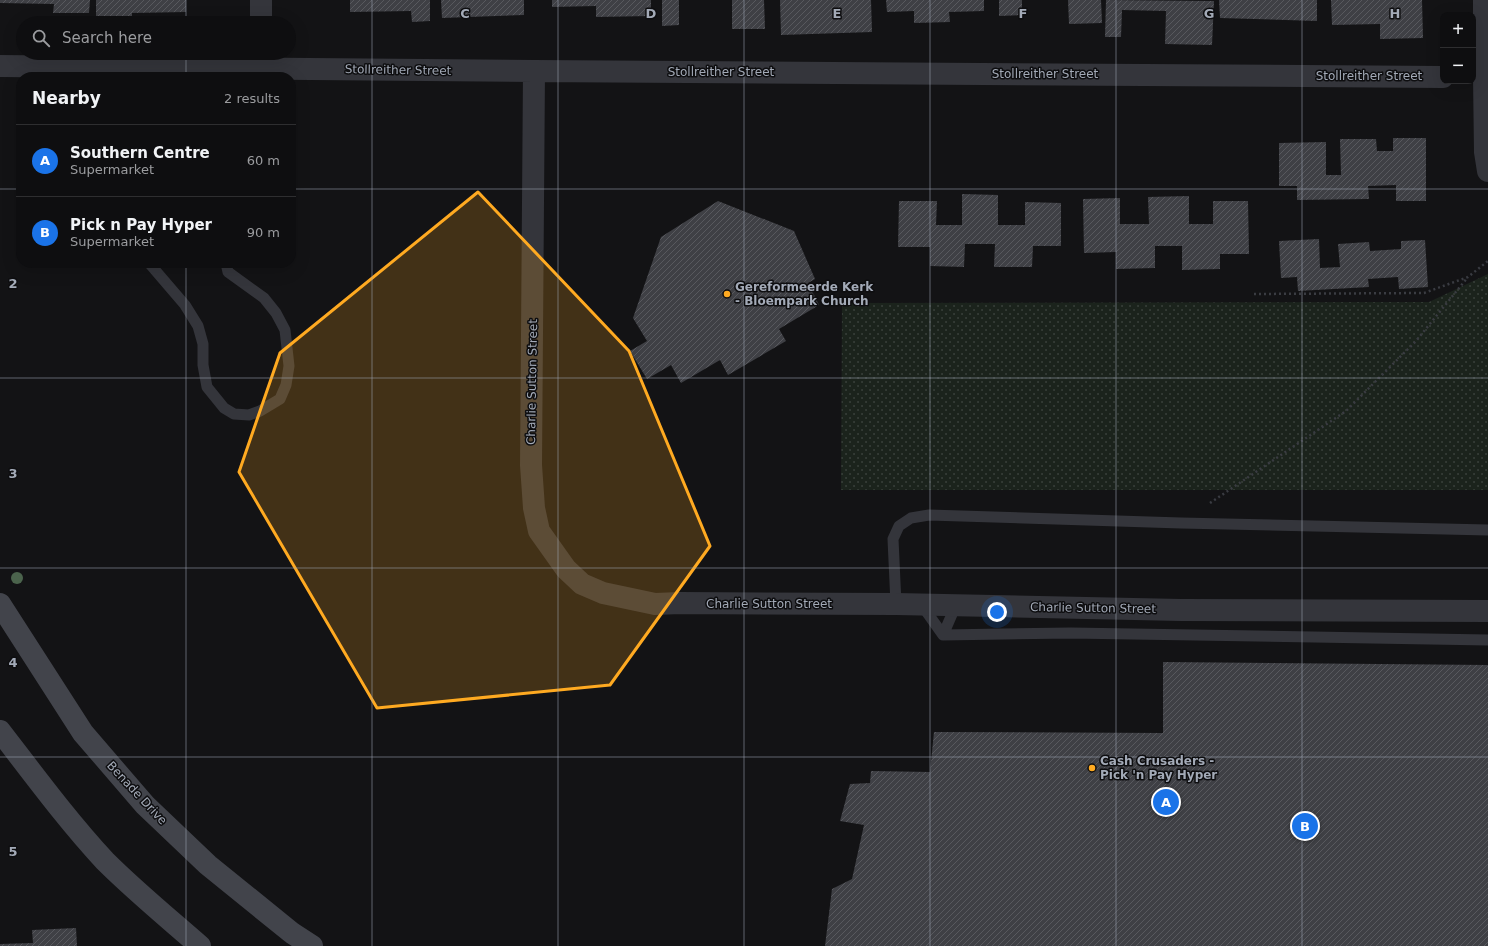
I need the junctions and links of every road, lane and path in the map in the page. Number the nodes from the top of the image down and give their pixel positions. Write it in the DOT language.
graph roads {
  1 [pos="261,0"];
  2 [pos="1484,0"];
  3 [pos="261,16"];
  4 [pos="261,61"];
  5 [pos="0,66"];
  6 [pos="534,71"];
  7 [pos="141,72"];
  8 [pos="214,72"];
  9 [pos="1440,77"];
  10 [pos="1478,77"];
  11 [pos="1488,171"];
  12 [pos="1488,261"];
  13 [pos="153,268"];
  14 [pos="227,268"];
  15 [pos="1468,277"];
  16 [pos="1254,294"];
  17 [pos="1181,523"];
  18 [pos="1488,530"];
  19 [pos="0,604"];
  20 [pos="896,604"];
  21 [pos="921,604"];
  22 [pos="956,605"];
  23 [pos="1488,611"];
  24 [pos="942,635"];
  25 [pos="1488,640"];
  26 [pos="0,731"];
  27 [pos="200,946"];
  28 [pos="312,946"];
  1 -- 3 [label="street"];
  2 -- 10 [label="street"];
  4 -- 6 [label="street, Stollreither Street"];
  4 -- 8 [label="street, Stollreither Street"];
  5 -- 7 [label="street, Stollreither Street"];
  6 -- 9 [label="street, Stollreither Street"];
  6 -- 20 [label="street, Charlie Sutton Street"];
  10 -- 11 [label="street"];
  12 -- 15 [label="path"];
  13 -- 14 [label="lane"];
  15 -- 16 [label="path"];
  15 -- 17 [label="path"];
  17 -- 18 [label="lane"];
  17 -- 20 [label="lane"];
  19 -- 28 [label="street, Benade Drive"];
  20 -- 21 [label="street, Charlie Sutton Street"];
  21 -- 22 [label="street, Charlie Sutton Street"];
  21 -- 24 [label="lane"];
  22 -- 23 [label="street, Charlie Sutton Street"];
  22 -- 24 [label="lane"];
  24 -- 25 [label="lane"];
  26 -- 27 [label="street"];
}
